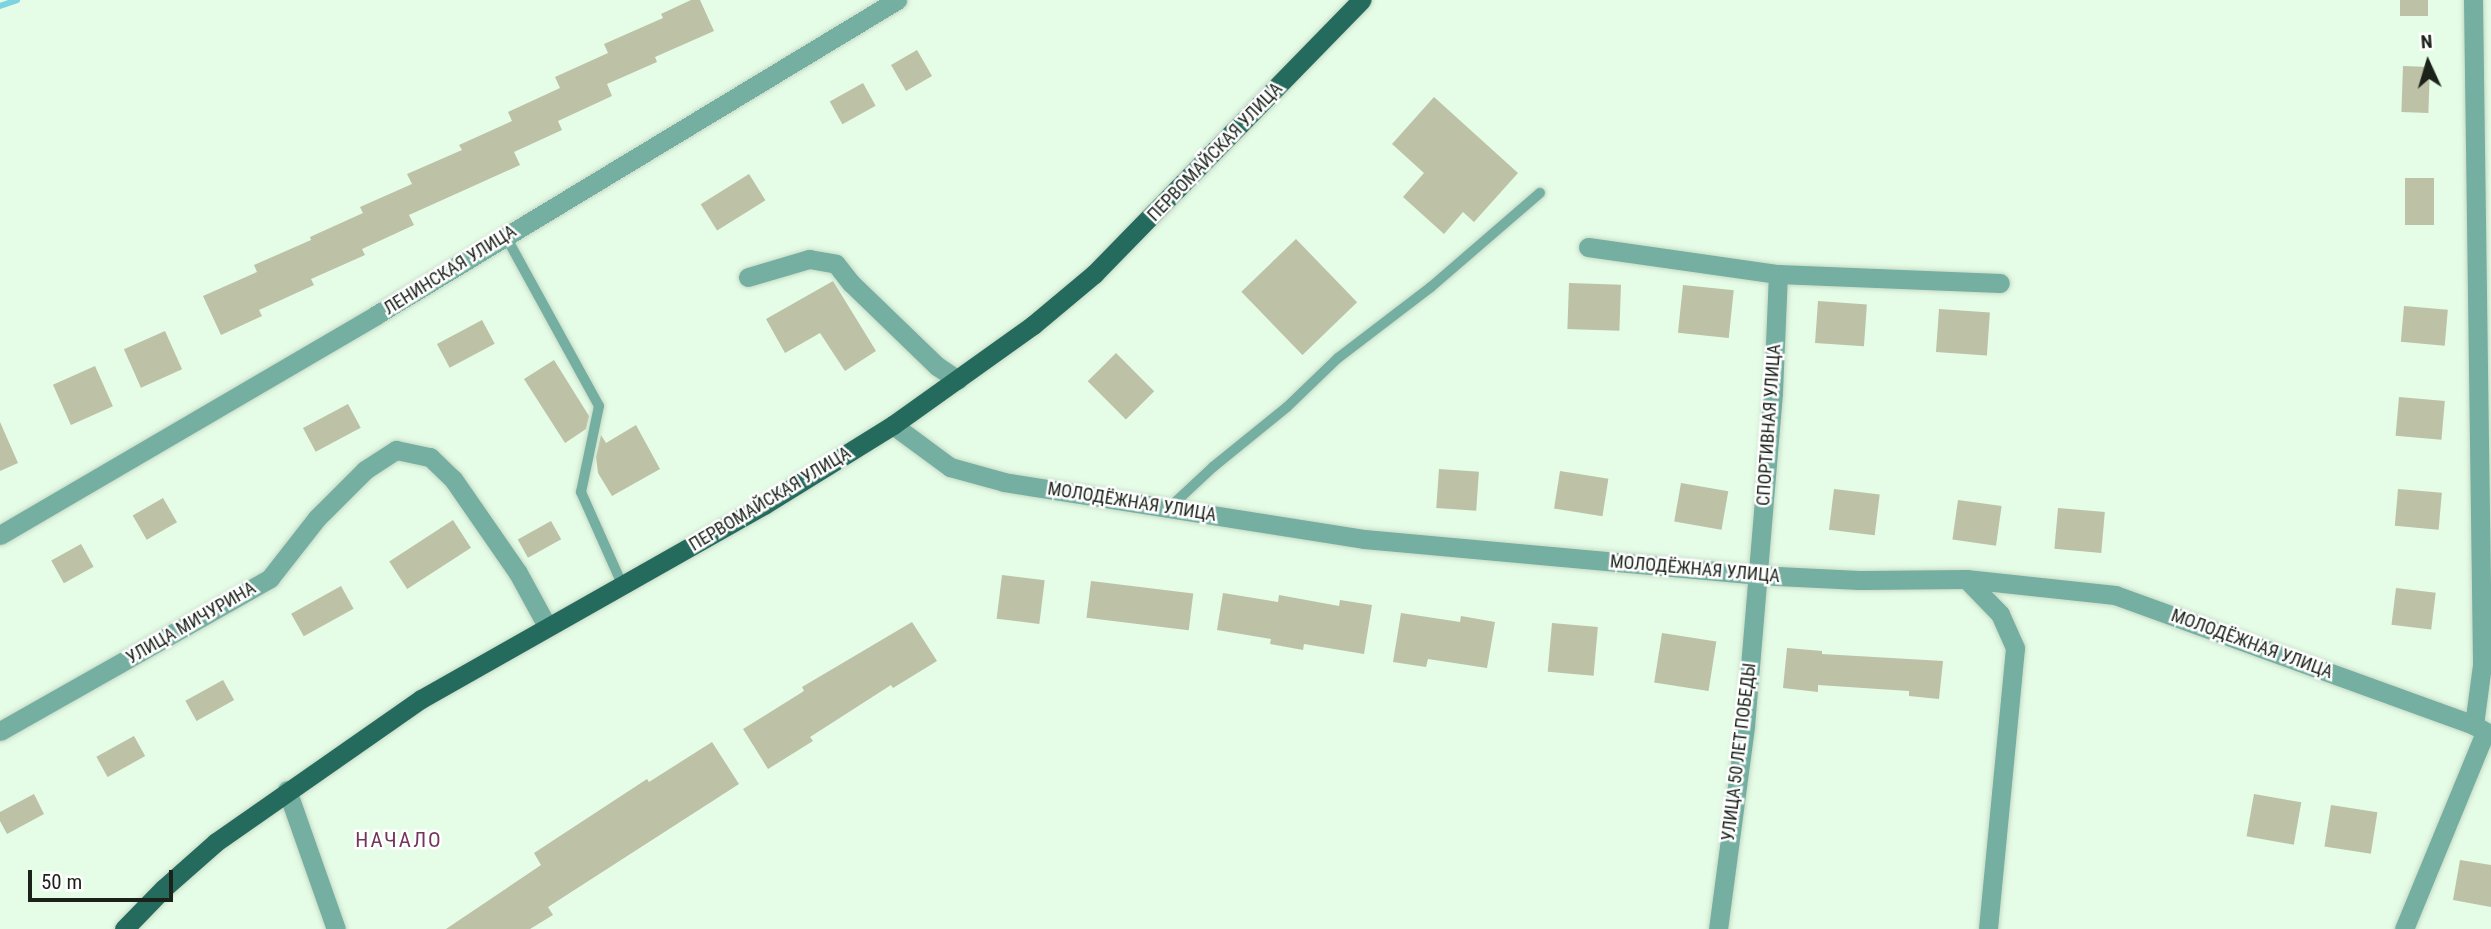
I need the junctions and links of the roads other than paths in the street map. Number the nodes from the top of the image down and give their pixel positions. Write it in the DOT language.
graph roads {
  1 [pos="897,0"];
  2 [pos="1361,0"];
  3 [pos="2473,0"];
  4 [pos="1539,192"];
  5 [pos="505,235"];
  6 [pos="1588,247"];
  7 [pos="1778,274"];
  8 [pos="748,277"];
  9 [pos="2000,283"];
  10 [pos="958,380"];
  11 [pos="893,425"];
  12 [pos="1169,508"];
  13 [pos="0,535"];
  14 [pos="1757,575"];
  15 [pos="1966,579"];
  16 [pos="622,584"];
  17 [pos="548,626"];
  18 [pos="0,731"];
  19 [pos="2483,731"];
  20 [pos="287,790"];
  21 [pos="124,929"];
  22 [pos="336,929"];
  23 [pos="1718,929"];
  24 [pos="1988,929"];
  25 [pos="2404,929"];
  1 -- 5 [label="street, ЛЕНИНСКАЯ УЛИЦА"];
  2 -- 10 [label="main road, ПЕРВОМАЙСКАЯ УЛИЦА"];
  3 -- 19 [label="street"];
  4 -- 12 [label="lane"];
  5 -- 13 [label="street, ЛЕНИНСКАЯ УЛИЦА"];
  5 -- 16 [label="lane"];
  6 -- 7 [label="street"];
  7 -- 9 [label="street"];
  7 -- 14 [label="street, СПОРТИВНАЯ УЛИЦА"];
  8 -- 10 [label="street"];
  10 -- 11 [label="main road, ПЕРВОМАЙСКАЯ УЛИЦА"];
  11 -- 12 [label="street, МОЛОДЁЖНАЯ УЛИЦА"];
  11 -- 16 [label="main road, ПЕРВОМАЙСКАЯ УЛИЦА"];
  12 -- 14 [label="street, МОЛОДЁЖНАЯ УЛИЦА"];
  14 -- 15 [label="street, МОЛОДЁЖНАЯ УЛИЦА"];
  14 -- 23 [label="street, УЛИЦА 50 ЛЕТ ПОБЕДЫ"];
  15 -- 19 [label="street, МОЛОДЁЖНАЯ УЛИЦА"];
  15 -- 24 [label="street"];
  16 -- 17 [label="main road, ПЕРВОМАЙСКАЯ УЛИЦА"];
  17 -- 18 [label="street, УЛИЦА МИЧУРИНА"];
  17 -- 20 [label="main road, ПЕРВОМАЙСКАЯ УЛИЦА"];
  19 -- 25 [label="street"];
  20 -- 21 [label="main road, ПЕРВОМАЙСКАЯ УЛИЦА"];
  20 -- 22 [label="street"];
}
